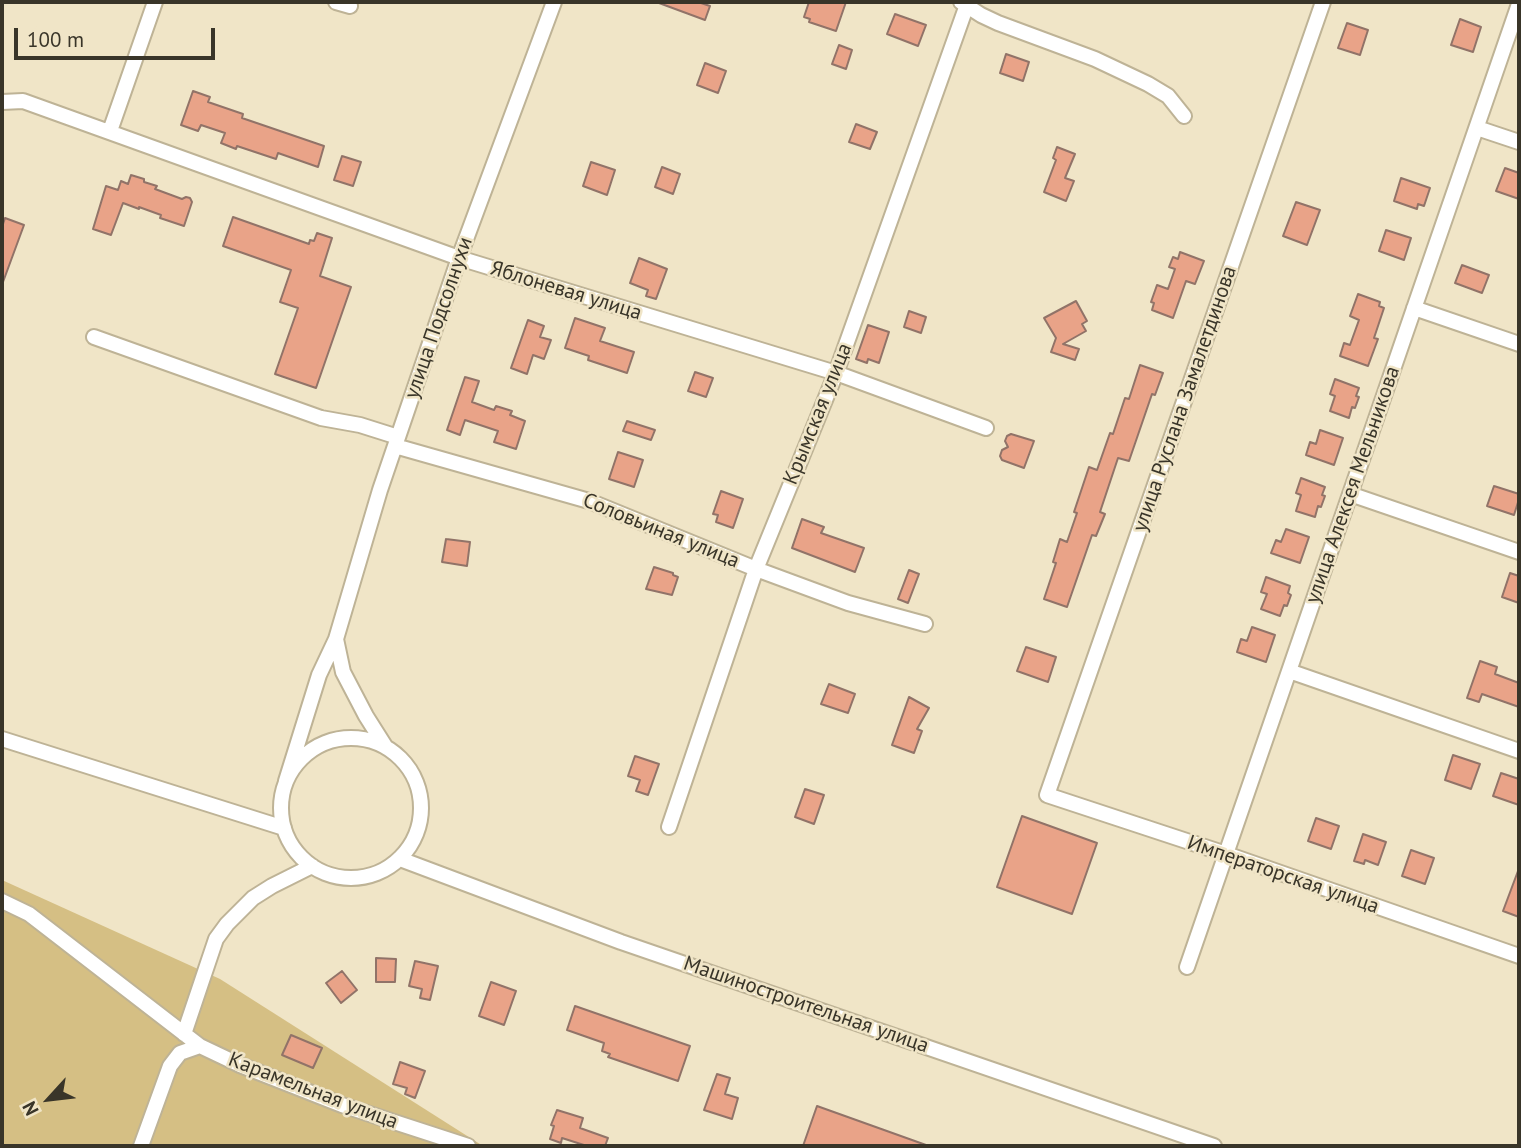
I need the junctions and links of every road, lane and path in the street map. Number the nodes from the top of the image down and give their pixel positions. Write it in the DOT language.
graph roads {
  1 [pos="155,2"];
  2 [pos="554,2"];
  3 [pos="1322,2"];
  4 [pos="965,3"];
  5 [pos="1519,4"];
  6 [pos="2,102"];
  7 [pos="1184,116"];
  8 [pos="1477,128"];
  9 [pos="110,131"];
  10 [pos="1519,142"];
  11 [pos="459,258"];
  12 [pos="1414,308"];
  13 [pos="94,337"];
  14 [pos="1519,344"];
  15 [pos="836,373"];
  16 [pos="986,428"];
  17 [pos="397,441"];
  18 [pos="1350,494"];
  19 [pos="1519,552"];
  20 [pos="757,569"];
  21 [pos="925,624"];
  22 [pos="337,639"];
  23 [pos="1289,671"];
  24 [pos="2,739"];
  25 [pos="385,746"];
  26 [pos="1519,751"];
  27 [pos="286,781"];
  28 [pos="1047,795"];
  29 [pos="670,827"];
  30 [pos="284,828"];
  31 [pos="1226,854"];
  32 [pos="400,859"];
  33 [pos="312,866"];
  34 [pos="2,901"];
  35 [pos="1519,956"];
  36 [pos="1187,967"];
  37 [pos="184,1034"];
  38 [pos="200,1046"];
  39 [pos="141,1146"];
  40 [pos="468,1146"];
  41 [pos="1214,1146"];
  1 -- 9 [label="street"];
  2 -- 11 [label="street, улица Подсолнухи"];
  3 -- 28 [label="street, улица Руслана Замалетдинова"];
  4 -- 7 [label="street"];
  4 -- 15 [label="street, Крымская улица"];
  5 -- 8 [label="street, улица Алексея Мельникова"];
  6 -- 9 [label="street, Яблоневая улица"];
  8 -- 10 [label="street"];
  8 -- 12 [label="street, улица Алексея Мельникова"];
  9 -- 11 [label="street, Яблоневая улица"];
  11 -- 15 [label="street, Яблоневая улица"];
  11 -- 17 [label="street, улица Подсолнухи"];
  12 -- 14 [label="street"];
  12 -- 18 [label="street, улица Алексея Мельникова"];
  13 -- 17 [label="street, Соловьиная улица"];
  15 -- 16 [label="street, Яблоневая улица"];
  15 -- 20 [label="street, Крымская улица"];
  17 -- 20 [label="street, Соловьиная улица"];
  17 -- 22 [label="street, улица Подсолнухи"];
  18 -- 19 [label="street"];
  18 -- 23 [label="street, улица Алексея Мельникова"];
  20 -- 21 [label="street, Соловьиная улица"];
  20 -- 29 [label="street, Крымская улица"];
  22 -- 25 [label="street"];
  22 -- 27 [label="street, улица Подсолнухи"];
  23 -- 26 [label="street"];
  23 -- 31 [label="street, улица Алексея Мельникова"];
  24 -- 30 [label="street"];
  25 -- 27 [label="street"];
  25 -- 32 [label="street"];
  27 -- 30 [label="street"];
  28 -- 31 [label="street, Императорская улица"];
  30 -- 33 [label="street"];
  31 -- 35 [label="street, Императорская улица"];
  31 -- 36 [label="street, улица Алексея Мельникова"];
  32 -- 33 [label="street"];
  32 -- 41 [label="street, Машиностроительная улица"];
  33 -- 37 [label="street"];
  34 -- 37 [label="street, Карамельная улица"];
  37 -- 38 [label="street, Карамельная улица"];
  38 -- 39 [label="street"];
  38 -- 40 [label="street, Карамельная улица"];
}
